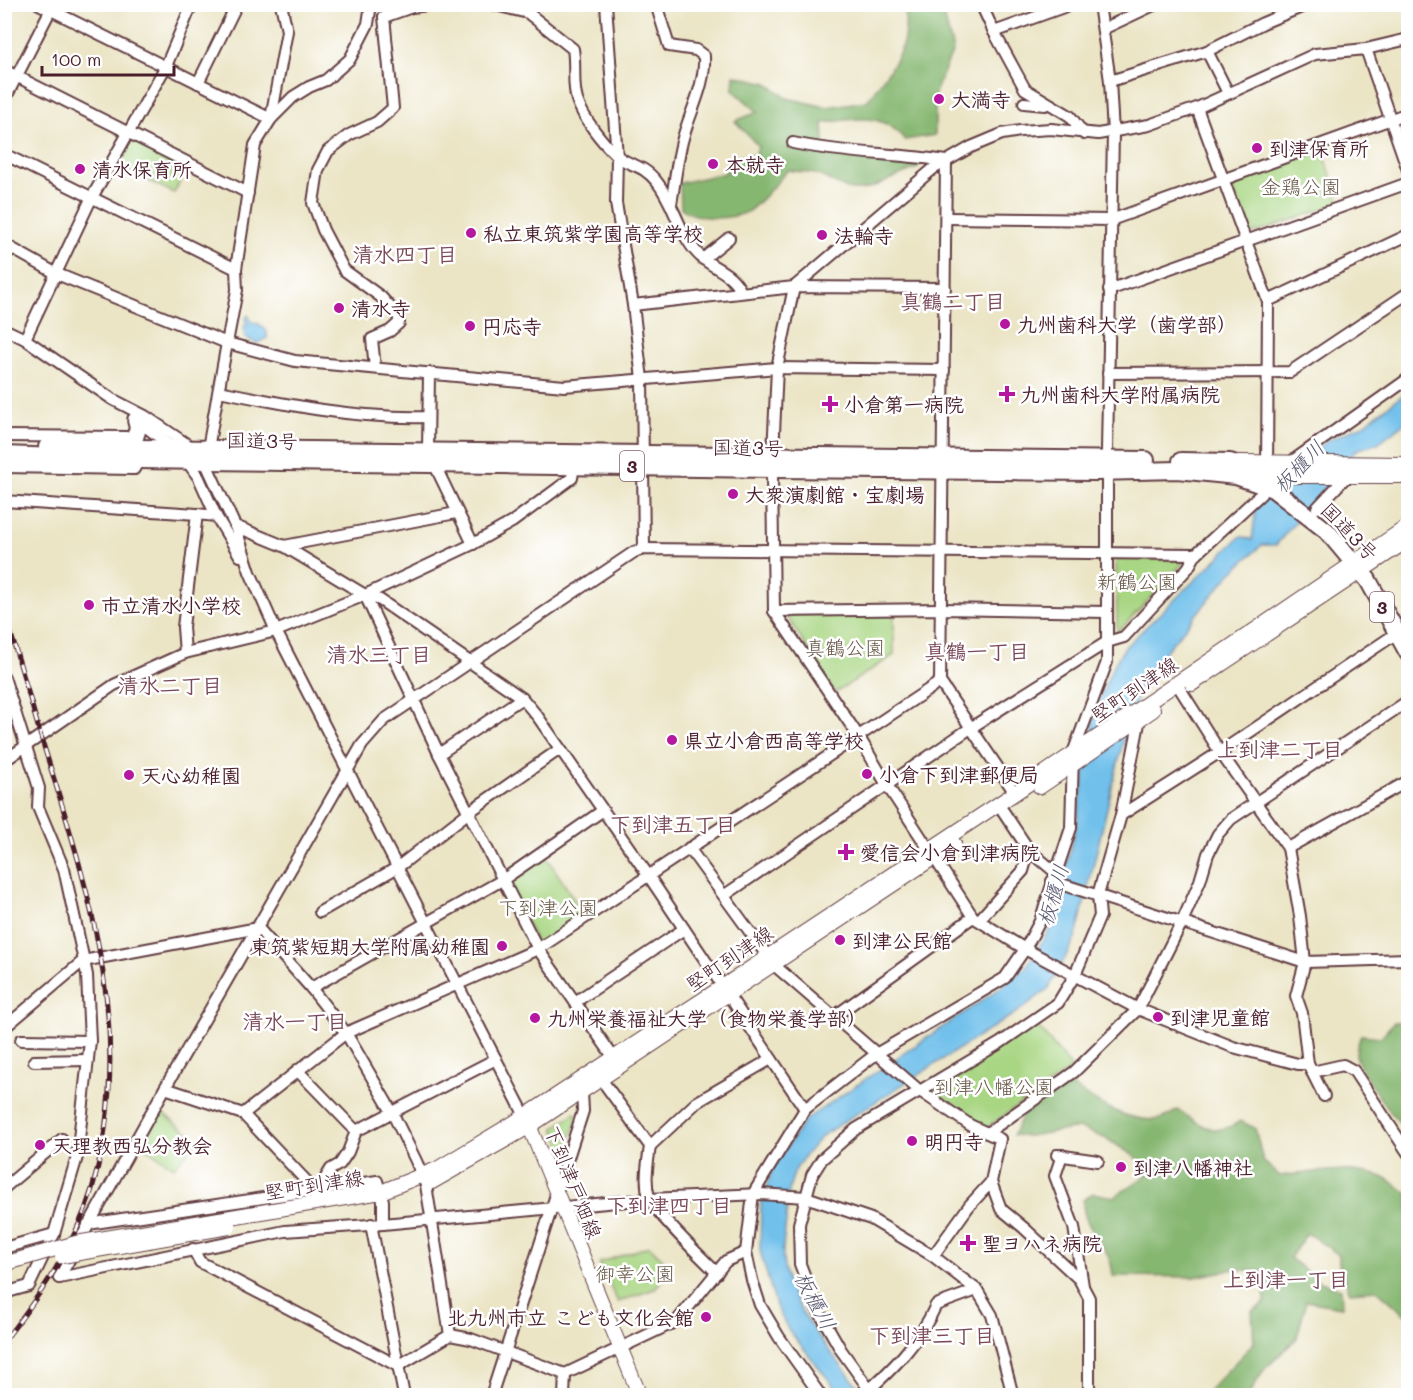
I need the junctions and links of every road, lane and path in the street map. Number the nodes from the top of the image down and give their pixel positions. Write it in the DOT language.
graph roads {
  1 [pos="39,4"];
  2 [pos="192,4"];
  3 [pos="237,4"];
  4 [pos="280,4"];
  5 [pos="436,4"];
  6 [pos="491,4"];
  7 [pos="606,4"];
  8 [pos="656,4"];
  9 [pos="981,4"];
  10 [pos="1072,4"];
  11 [pos="1099,4"];
  12 [pos="1156,4"];
  13 [pos="1309,4"];
  14 [pos="371,6"];
  15 [pos="52,7"];
  16 [pos="384,17"];
  17 [pos="1103,29"];
  18 [pos="994,32"];
  19 [pos="1408,39"];
  20 [pos="1366,49"];
  21 [pos="1207,51"];
  22 [pos="166,66"];
  23 [pos="4,70"];
  24 [pos="17,76"];
  25 [pos="1110,81"];
  26 [pos="198,83"];
  27 [pos="1228,93"];
  28 [pos="4,101"];
  29 [pos="1024,103"];
  30 [pos="1049,105"];
  31 [pos="1197,108"];
  32 [pos="1408,113"];
  33 [pos="271,119"];
  34 [pos="1390,120"];
  35 [pos="1113,133"];
  36 [pos="128,134"];
  37 [pos="1084,134"];
  38 [pos="793,143"];
  39 [pos="4,154"];
  40 [pos="617,157"];
  41 [pos="946,161"];
  42 [pos="1408,170"];
  43 [pos="1224,180"];
  44 [pos="1408,183"];
  45 [pos="248,193"];
  46 [pos="91,199"];
  47 [pos="671,204"];
  48 [pos="947,218"];
  49 [pos="1111,220"];
  50 [pos="1408,235"];
  51 [pos="729,238"];
  52 [pos="1247,241"];
  53 [pos="4,244"];
  54 [pos="703,259"];
  55 [pos="236,269"];
  56 [pos="57,274"];
  57 [pos="794,287"];
  58 [pos="945,288"];
  59 [pos="1110,291"];
  60 [pos="741,292"];
  61 [pos="1408,293"];
  62 [pos="1268,301"];
  63 [pos="633,306"];
  64 [pos="4,329"];
  65 [pos="25,339"];
  66 [pos="227,343"];
  67 [pos="375,368"];
  68 [pos="777,369"];
  69 [pos="944,370"];
  70 [pos="429,373"];
  71 [pos="1108,373"];
  72 [pos="1269,374"];
  73 [pos="642,379"];
  74 [pos="1408,379"];
  75 [pos="219,391"];
  76 [pos="112,399"];
  77 [pos="428,417"];
  78 [pos="136,420"];
  79 [pos="4,436"];
  80 [pos="4,447"];
  81 [pos="175,448"];
  82 [pos="27,452"];
  83 [pos="135,453"];
  84 [pos="207,454"];
  85 [pos="4,455"];
  86 [pos="431,458"];
  87 [pos="643,460"];
  88 [pos="773,462"];
  89 [pos="943,464"];
  90 [pos="1408,464"];
  91 [pos="1108,465"];
  92 [pos="574,466"];
  93 [pos="1297,466"];
  94 [pos="4,467"];
  95 [pos="1347,471"];
  96 [pos="1408,476"];
  97 [pos="214,478"];
  98 [pos="1270,479"];
  99 [pos="4,501"];
  100 [pos="1309,508"];
  101 [pos="456,513"];
  102 [pos="197,514"];
  103 [pos="216,516"];
  104 [pos="1408,526"];
  105 [pos="229,527"];
  106 [pos="1408,540"];
  107 [pos="473,544"];
  108 [pos="284,546"];
  109 [pos="644,549"];
  110 [pos="773,550"];
  111 [pos="943,553"];
  112 [pos="1196,554"];
  113 [pos="1108,555"];
  114 [pos="1362,564"];
  115 [pos="365,595"];
  116 [pos="942,609"];
  117 [pos="774,611"];
  118 [pos="1106,612"];
  119 [pos="276,631"];
  120 [pos="1403,633"];
  121 [pos="1107,642"];
  122 [pos="186,652"];
  123 [pos="1408,653"];
  124 [pos="473,662"];
  125 [pos="4,678"];
  126 [pos="940,682"];
  127 [pos="1179,687"];
  128 [pos="522,698"];
  129 [pos="1408,701"];
  130 [pos="414,702"];
  131 [pos="1138,717"];
  132 [pos="972,727"];
  133 [pos="859,736"];
  134 [pos="25,748"];
  135 [pos="560,749"];
  136 [pos="1220,752"];
  137 [pos="439,754"];
  138 [pos="7,755"];
  139 [pos="1077,756"];
  140 [pos="348,771"];
  141 [pos="1408,781"];
  142 [pos="887,785"];
  143 [pos="1015,793"];
  144 [pos="1255,802"];
  145 [pos="602,811"];
  146 [pos="1003,811"];
  147 [pos="469,812"];
  148 [pos="1121,815"];
  149 [pos="689,848"];
  150 [pos="1287,848"];
  151 [pos="1029,850"];
  152 [pos="931,854"];
  153 [pos="398,867"];
  154 [pos="648,874"];
  155 [pos="504,879"];
  156 [pos="1057,879"];
  157 [pos="1095,894"];
  158 [pos="725,895"];
  159 [pos="320,912"];
  160 [pos="976,919"];
  161 [pos="426,922"];
  162 [pos="1182,922"];
  163 [pos="258,927"];
  164 [pos="684,929"];
  165 [pos="538,949"];
  166 [pos="1025,949"];
  167 [pos="1408,959"];
  168 [pos="82,961"];
  169 [pos="770,961"];
  170 [pos="1305,962"];
  171 [pos="1075,975"];
  172 [pos="457,983"];
  173 [pos="311,987"];
  174 [pos="725,991"];
  175 [pos="575,1002"];
  176 [pos="1138,1009"];
  177 [pos="835,1016"];
  178 [pos="6,1023"];
  179 [pos="346,1034"];
  180 [pos="21,1040"];
  181 [pos="90,1041"];
  182 [pos="879,1057"];
  183 [pos="614,1058"];
  184 [pos="496,1059"];
  185 [pos="771,1059"];
  186 [pos="88,1060"];
  187 [pos="34,1061"];
  188 [pos="1310,1068"];
  189 [pos="297,1070"];
  190 [pos="601,1079"];
  191 [pos="165,1088"];
  192 [pos="917,1088"];
  193 [pos="582,1092"];
  194 [pos="1323,1096"];
  195 [pos="805,1109"];
  196 [pos="392,1112"];
  197 [pos="243,1114"];
  198 [pos="528,1121"];
  199 [pos="356,1131"];
  200 [pos="987,1133"];
  201 [pos="1395,1136"];
  202 [pos="1408,1138"];
  203 [pos="62,1139"];
  204 [pos="650,1146"];
  205 [pos="1408,1153"];
  206 [pos="1098,1161"];
  207 [pos="424,1181"];
  208 [pos="991,1182"];
  209 [pos="4,1188"];
  210 [pos="556,1191"];
  211 [pos="315,1192"];
  212 [pos="757,1194"];
  213 [pos="382,1197"];
  214 [pos="801,1197"];
  215 [pos="649,1199"];
  216 [pos="558,1209"];
  217 [pos="273,1215"];
  218 [pos="431,1220"];
  219 [pos="88,1224"];
  220 [pos="371,1224"];
  221 [pos="383,1224"];
  222 [pos="54,1234"];
  223 [pos="4,1248"];
  224 [pos="193,1249"];
  225 [pos="746,1252"];
  226 [pos="933,1256"];
  227 [pos="4,1264"];
  228 [pos="4,1273"];
  229 [pos="717,1273"];
  230 [pos="1083,1287"];
  231 [pos="977,1290"];
  232 [pos="4,1293"];
  233 [pos="450,1335"];
  234 [pos="620,1348"];
  235 [pos="504,1352"];
  236 [pos="398,1365"];
  237 [pos="565,1374"];
  238 [pos="866,1392"];
  239 [pos="404,1395"];
  240 [pos="490,1395"];
  241 [pos="564,1395"];
  242 [pos="640,1395"];
  243 [pos="821,1395"];
  244 [pos="1013,1395"];
  245 [pos="1089,1395"];
  1 -- 15 [label="street"];
  2 -- 22 [label="street"];
  3 -- 26 [label="street"];
  4 -- 33 [label="street"];
  5 -- 16 [label="street"];
  6 -- 40 [label="street"];
  7 -- 40 [label="street"];
  8 -- 47 [label="street"];
  9 -- 18 [label="street"];
  10 -- 18 [label="street"];
  11 -- 17 [label="street"];
  12 -- 17 [label="street"];
  13 -- 21 [label="street"];
  14 -- 16 [label="street"];
  14 -- 33 [label="street"];
  15 -- 22 [label="street"];
  15 -- 24 [label="street"];
  16 -- 67 [label="street"];
  17 -- 25 [label="street"];
  18 -- 30 [label="street"];
  19 -- 20 [label="street"];
  20 -- 27 [label="street"];
  20 -- 34 [label="street"];
  21 -- 25 [label="street"];
  21 -- 27 [label="street"];
  22 -- 26 [label="street"];
  22 -- 36 [label="street"];
  23 -- 24 [label="street"];
  24 -- 28 [label="street"];
  24 -- 36 [label="street"];
  25 -- 35 [label="street"];
  26 -- 33 [label="street"];
  27 -- 31 [label="street"];
  29 -- 30 [label="street"];
  30 -- 37 [label="street"];
  31 -- 35 [label="street"];
  31 -- 43 [label="street"];
  32 -- 34 [label="street"];
  33 -- 45 [label="street"];
  34 -- 42 [label="street"];
  34 -- 43 [label="street"];
  35 -- 37 [label="street"];
  35 -- 49 [label="street"];
  36 -- 45 [label="street"];
  36 -- 46 [label="street"];
  37 -- 41 [label="street"];
  38 -- 41 [label="street"];
  39 -- 46 [label="street"];
  40 -- 47 [label="street"];
  40 -- 63 [label="street"];
  41 -- 48 [label="street"];
  41 -- 57 [label="street"];
  43 -- 49 [label="street"];
  43 -- 52 [label="street"];
  44 -- 52 [label="street"];
  45 -- 55 [label="street"];
  46 -- 55 [label="street"];
  46 -- 56 [label="street"];
  47 -- 54 [label="street"];
  48 -- 49 [label="street"];
  48 -- 58 [label="street"];
  49 -- 59 [label="street"];
  50 -- 62 [label="street"];
  51 -- 54 [label="street"];
  52 -- 59 [label="street"];
  52 -- 62 [label="street"];
  53 -- 56 [label="street"];
  54 -- 60 [label="street"];
  55 -- 66 [label="street"];
  56 -- 65 [label="street"];
  56 -- 66 [label="street"];
  57 -- 58 [label="street"];
  57 -- 60 [label="street"];
  57 -- 68 [label="street"];
  58 -- 69 [label="street"];
  59 -- 71 [label="street"];
  60 -- 63 [label="street"];
  61 -- 72 [label="street"];
  62 -- 72 [label="street"];
  63 -- 73 [label="street"];
  64 -- 65 [label="street"];
  65 -- 76 [label="street"];
  66 -- 67 [label="street"];
  66 -- 75 [label="street"];
  67 -- 70 [label="street"];
  68 -- 69 [label="street"];
  68 -- 73 [label="street"];
  68 -- 88 [label="street"];
  69 -- 89 [label="street"];
  70 -- 73 [label="street"];
  70 -- 77 [label="street"];
  71 -- 72 [label="street"];
  71 -- 91 [label="street"];
  72 -- 98 [label="street"];
  73 -- 87 [label="street"];
  74 -- 93 [label="street"];
  75 -- 77 [label="street"];
  75 -- 84 [label="street"];
  76 -- 78 [label="street"];
  76 -- 84 [label="street"];
  77 -- 86 [label="street"];
  78 -- 81 [label="street"];
  78 -- 83 [label="highway"];
  79 -- 83 [label="street"];
  80 -- 82 [label="highway, 国道3号 / 3"];
  81 -- 83 [label="highway, 国道3号 / 3"];
  81 -- 84 [label="highway, 国道3号 / 3"];
  82 -- 83 [label="highway, 国道3号 / 3"];
  82 -- 85 [label="highway, 国道3号 / 3"];
  83 -- 84 [label="highway, 国道3号 / 3"];
  83 -- 94 [label="street"];
  84 -- 86 [label="highway, 国道3号 / 3"];
  84 -- 97 [label="street"];
  84 -- 97 [label="street"];
  84 -- 103 [label="street"];
  84 -- 105 [label="street"];
  86 -- 87 [label="highway, 国道3号 / 3"];
  86 -- 92 [label="highway, 国道3号 / 3"];
  86 -- 101 [label="street"];
  87 -- 88 [label="highway, 国道3号 / 3"];
  87 -- 92 [label="highway, 国道3号 / 3"];
  87 -- 109 [label="street"];
  88 -- 89 [label="highway, 国道3号 / 3"];
  88 -- 110 [label="street"];
  89 -- 91 [label="highway, 国道3号 / 3"];
  89 -- 111 [label="street"];
  90 -- 95 [label="main road"];
  91 -- 98 [label="highway, 国道3号 / 3"];
  91 -- 113 [label="street"];
  92 -- 107 [label="street"];
  93 -- 95 [label="main road"];
  93 -- 98 [label="main road"];
  95 -- 96 [label="main road"];
  95 -- 100 [label="street"];
  97 -- 105 [label="street"];
  98 -- 100 [label="highway, 国道3号 / 3"];
  98 -- 112 [label="street"];
  99 -- 102 [label="street"];
  100 -- 114 [label="highway, 国道3号 / 3"];
  101 -- 107 [label="street"];
  101 -- 108 [label="street"];
  102 -- 103 [label="street"];
  102 -- 122 [label="street"];
  103 -- 105 [label="street"];
  104 -- 114 [label="main road, 堅町到津線"];
  105 -- 108 [label="street"];
  105 -- 119 [label="street"];
  106 -- 114 [label="main road, 堅町到津線"];
  107 -- 115 [label="street"];
  108 -- 115 [label="street"];
  109 -- 110 [label="street"];
  109 -- 124 [label="street"];
  110 -- 111 [label="street"];
  110 -- 117 [label="street"];
  111 -- 113 [label="street"];
  111 -- 116 [label="street"];
  112 -- 113 [label="street"];
  112 -- 121 [label="street"];
  113 -- 118 [label="street"];
  114 -- 120 [label="highway, 国道3号 / 3"];
  114 -- 127 [label="main road, 堅町到津線"];
  115 -- 119 [label="street"];
  115 -- 124 [label="street"];
  115 -- 130 [label="street"];
  116 -- 117 [label="street"];
  116 -- 118 [label="street"];
  116 -- 126 [label="street"];
  117 -- 133 [label="street"];
  118 -- 121 [label="street"];
  119 -- 122 [label="street"];
  119 -- 140 [label="street"];
  120 -- 123 [label="highway, 国道3号 / 3"];
  120 -- 136 [label="street"];
  121 -- 132 [label="street"];
  121 -- 139 [label="street"];
  122 -- 134 [label="street"];
  124 -- 128 [label="street"];
  124 -- 130 [label="street"];
  125 -- 134 [label="street"];
  126 -- 132 [label="street"];
  126 -- 133 [label="street"];
  127 -- 131 [label="main road, 堅町到津線"];
  127 -- 136 [label="street"];
  128 -- 135 [label="street"];
  128 -- 137 [label="street"];
  129 -- 144 [label="street"];
  130 -- 137 [label="street"];
  130 -- 140 [label="street"];
  131 -- 139 [label="main road, 堅町到津線"];
  131 -- 148 [label="street"];
  132 -- 142 [label="street"];
  132 -- 143 [label="street"];
  133 -- 142 [label="street"];
  133 -- 149 [label="street"];
  134 -- 138 [label="street"];
  134 -- 168 [label="street"];
  135 -- 145 [label="street"];
  135 -- 147 [label="street"];
  136 -- 144 [label="street"];
  136 -- 148 [label="street"];
  137 -- 147 [label="street"];
  139 -- 143 [label="main road, 堅町到津線"];
  139 -- 146 [label="main road, 堅町到津線"];
  139 -- 156 [label="street"];
  140 -- 153 [label="street"];
  140 -- 163 [label="street"];
  141 -- 150 [label="street"];
  142 -- 152 [label="street"];
  142 -- 158 [label="street"];
  143 -- 152 [label="main road, 堅町到津線"];
  144 -- 150 [label="street"];
  144 -- 162 [label="street"];
  145 -- 154 [label="street"];
  145 -- 155 [label="street"];
  146 -- 151 [label="street"];
  146 -- 152 [label="main road, 堅町到津線"];
  147 -- 153 [label="street"];
  147 -- 155 [label="street"];
  148 -- 157 [label="street"];
  149 -- 154 [label="street"];
  149 -- 158 [label="street"];
  150 -- 170 [label="street"];
  151 -- 156 [label="street"];
  151 -- 160 [label="street"];
  152 -- 160 [label="street"];
  152 -- 169 [label="main road, 堅町到津線"];
  153 -- 159 [label="street"];
  153 -- 161 [label="street"];
  154 -- 164 [label="street"];
  154 -- 165 [label="street"];
  155 -- 161 [label="street"];
  155 -- 165 [label="street"];
  156 -- 157 [label="street"];
  156 -- 166 [label="street"];
  157 -- 162 [label="street"];
  157 -- 171 [label="street"];
  158 -- 169 [label="street"];
  160 -- 166 [label="street"];
  160 -- 177 [label="street"];
  161 -- 172 [label="street"];
  161 -- 173 [label="street"];
  162 -- 170 [label="street"];
  162 -- 176 [label="street"];
  163 -- 168 [label="street"];
  163 -- 173 [label="street"];
  163 -- 191 [label="street"];
  164 -- 174 [label="street"];
  164 -- 175 [label="street"];
  165 -- 172 [label="street"];
  165 -- 175 [label="street"];
  166 -- 171 [label="street"];
  166 -- 182 [label="street"];
  167 -- 170 [label="street"];
  168 -- 178 [label="street"];
  168 -- 181 [label="street"];
  169 -- 174 [label="main road, 堅町到津線"];
  169 -- 177 [label="street"];
  170 -- 188 [label="street"];
  171 -- 176 [label="street"];
  171 -- 192 [label="street"];
  172 -- 179 [label="street"];
  172 -- 184 [label="street"];
  173 -- 179 [label="street"];
  174 -- 183 [label="main road, 堅町到津線"];
  174 -- 185 [label="street"];
  174 -- 190 [label="main road, 堅町到津線"];
  175 -- 183 [label="street"];
  176 -- 188 [label="street"];
  176 -- 200 [label="street"];
  177 -- 182 [label="street"];
  179 -- 189 [label="street"];
  179 -- 196 [label="street"];
  180 -- 181 [label="street"];
  181 -- 186 [label="street"];
  182 -- 192 [label="street"];
  182 -- 195 [label="street"];
  183 -- 198 [label="main road, 堅町到津線"];
  184 -- 196 [label="street"];
  184 -- 198 [label="street"];
  185 -- 195 [label="street"];
  185 -- 204 [label="street"];
  186 -- 187 [label="street"];
  186 -- 222 [label="street"];
  188 -- 194 [label="street"];
  188 -- 201 [label="street"];
  189 -- 197 [label="street"];
  189 -- 199 [label="street"];
  190 -- 193 [label="main road, 堅町到津線"];
  190 -- 204 [label="street"];
  191 -- 197 [label="street"];
  191 -- 219 [label="street"];
  192 -- 200 [label="street"];
  192 -- 214 [label="street"];
  193 -- 198 [label="main road, 堅町到津線"];
  193 -- 210 [label="street"];
  195 -- 212 [label="street"];
  196 -- 199 [label="street"];
  196 -- 207 [label="street"];
  197 -- 211 [label="street"];
  198 -- 207 [label="main road, 堅町到津線"];
  198 -- 210 [label="main road, 下到津戸畑線"];
  199 -- 211 [label="street"];
  200 -- 208 [label="street"];
  201 -- 202 [label="street"];
  201 -- 205 [label="street"];
  203 -- 209 [label="street"];
  204 -- 215 [label="street"];
  206 -- 230 [label="street"];
  207 -- 213 [label="main road, 堅町到津線"];
  207 -- 218 [label="street"];
  208 -- 226 [label="street"];
  208 -- 230 [label="street"];
  210 -- 216 [label="main road, 下到津戸畑線"];
  211 -- 213 [label="street"];
  211 -- 219 [label="street"];
  212 -- 214 [label="street"];
  212 -- 215 [label="street"];
  212 -- 225 [label="street"];
  213 -- 217 [label="main road, 堅町到津線"];
  213 -- 221 [label="street"];
  214 -- 226 [label="street"];
  214 -- 238 [label="street"];
  215 -- 216 [label="street"];
  215 -- 229 [label="street"];
  216 -- 218 [label="street"];
  216 -- 234 [label="main road, 下到津戸畑線"];
  216 -- 235 [label="street"];
  217 -- 227 [label="main road, 堅町到津線, bridge"];
  217 -- 228 [label="main road, 堅町到津線, bridge"];
  218 -- 221 [label="street"];
  218 -- 233 [label="street"];
  219 -- 224 [label="street"];
  220 -- 221 [label="street"];
  220 -- 224 [label="street"];
  220 -- 236 [label="street"];
  222 -- 223 [label="street"];
  222 -- 232 [label="street"];
  224 -- 236 [label="street"];
  225 -- 229 [label="street"];
  225 -- 243 [label="street"];
  226 -- 231 [label="street"];
  229 -- 234 [label="street"];
  230 -- 245 [label="street"];
  231 -- 238 [label="street"];
  231 -- 244 [label="street"];
  233 -- 235 [label="street"];
  233 -- 236 [label="street"];
  234 -- 237 [label="street"];
  234 -- 242 [label="main road, 下到津戸畑線"];
  235 -- 237 [label="street"];
  235 -- 240 [label="street"];
  236 -- 239 [label="street"];
  237 -- 241 [label="street"];
}
